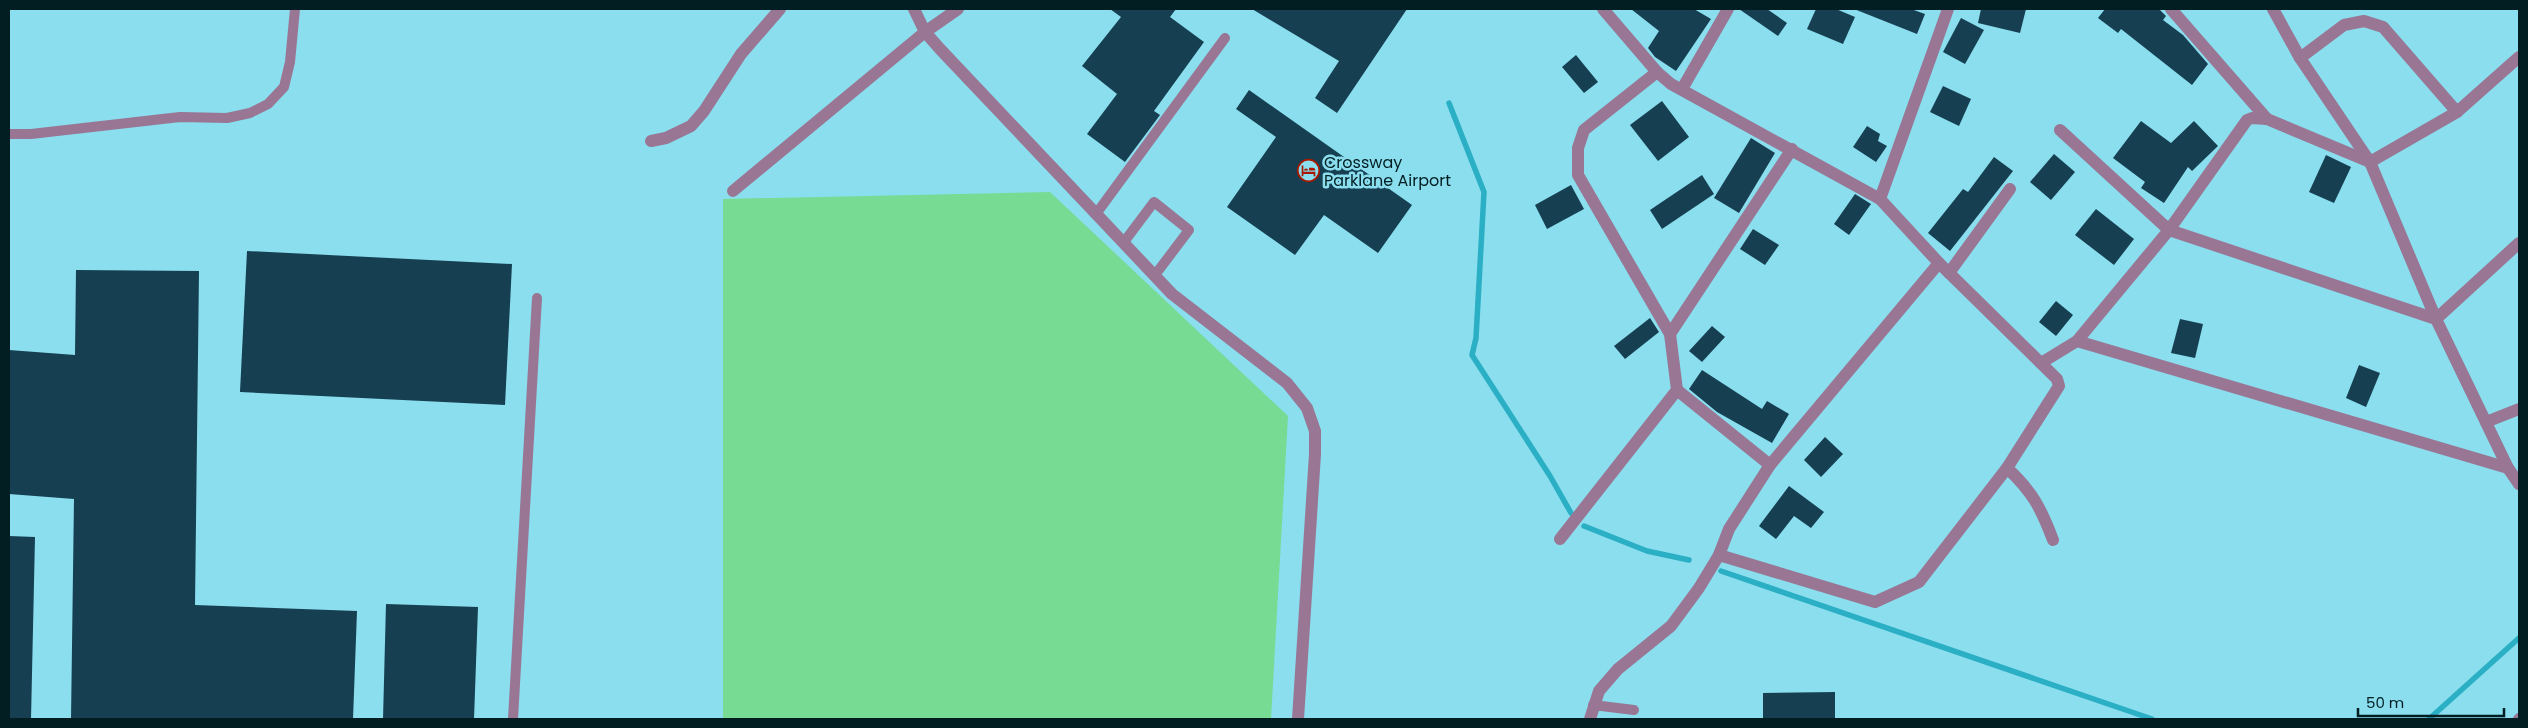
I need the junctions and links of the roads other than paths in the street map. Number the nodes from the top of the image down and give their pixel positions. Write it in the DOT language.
graph roads {
  1 [pos="295,9"];
  2 [pos="780,9"];
  3 [pos="914,9"];
  4 [pos="958,9"];
  5 [pos="1603,9"];
  6 [pos="1728,9"];
  7 [pos="1948,9"];
  8 [pos="2171,9"];
  9 [pos="2273,9"];
  10 [pos="925,32"];
  11 [pos="1226,38"];
  12 [pos="2519,57"];
  13 [pos="2300,58"];
  14 [pos="1657,72"];
  15 [pos="1682,90"];
  16 [pos="2457,112"];
  17 [pos="2267,119"];
  18 [pos="2060,130"];
  19 [pos="9,134"];
  20 [pos="650,141"];
  21 [pos="1792,149"];
  22 [pos="2370,162"];
  23 [pos="2010,189"];
  24 [pos="733,191"];
  25 [pos="1880,199"];
  26 [pos="1096,214"];
  27 [pos="2169,230"];
  28 [pos="1124,242"];
  29 [pos="2519,243"];
  30 [pos="1939,263"];
  31 [pos="1949,273"];
  32 [pos="1154,275"];
  33 [pos="538,298"];
  34 [pos="2436,318"];
  35 [pos="1670,334"];
  36 [pos="2077,341"];
  37 [pos="2041,363"];
  38 [pos="1677,390"];
  39 [pos="2519,409"];
  40 [pos="2486,422"];
  41 [pos="1770,465"];
  42 [pos="2007,468"];
  43 [pos="2508,468"];
  44 [pos="2519,484"];
  45 [pos="1560,538"];
  46 [pos="2053,540"];
  47 [pos="1719,555"];
  48 [pos="1593,705"];
  49 [pos="1634,710"];
  50 [pos="513,719"];
  51 [pos="1298,719"];
  52 [pos="1590,719"];
  1 -- 19 [label="lane"];
  2 -- 20 [label="street"];
  3 -- 10 [label="street"];
  4 -- 10 [label="street"];
  5 -- 14 [label="street"];
  6 -- 15 [label="street"];
  7 -- 25 [label="street"];
  8 -- 17 [label="street"];
  9 -- 13 [label="street"];
  10 -- 24 [label="street"];
  10 -- 26 [label="street"];
  11 -- 26 [label="lane"];
  12 -- 16 [label="street"];
  13 -- 16 [label="street"];
  13 -- 22 [label="street"];
  14 -- 15 [label="street"];
  14 -- 35 [label="street"];
  15 -- 21 [label="street"];
  16 -- 22 [label="street"];
  17 -- 22 [label="street"];
  17 -- 27 [label="street"];
  18 -- 27 [label="street"];
  21 -- 25 [label="street"];
  21 -- 35 [label="street"];
  22 -- 34 [label="street"];
  23 -- 31 [label="street"];
  25 -- 30 [label="street"];
  26 -- 28 [label="street"];
  27 -- 34 [label="street"];
  27 -- 36 [label="street"];
  28 -- 32 [label="street"];
  28 -- 32 [label="lane"];
  29 -- 34 [label="street"];
  30 -- 31 [label="street"];
  30 -- 41 [label="street"];
  31 -- 37 [label="street"];
  32 -- 51 [label="street"];
  33 -- 50 [label="lane"];
  34 -- 40 [label="street"];
  35 -- 38 [label="street"];
  36 -- 37 [label="street"];
  36 -- 43 [label="street"];
  37 -- 42 [label="street"];
  38 -- 41 [label="street"];
  38 -- 45 [label="street"];
  39 -- 40 [label="street"];
  40 -- 43 [label="street"];
  41 -- 47 [label="street"];
  42 -- 46 [label="street"];
  42 -- 47 [label="street"];
  43 -- 44 [label="street"];
  47 -- 48 [label="street"];
  48 -- 49 [label="lane"];
  48 -- 52 [label="street"];
}
